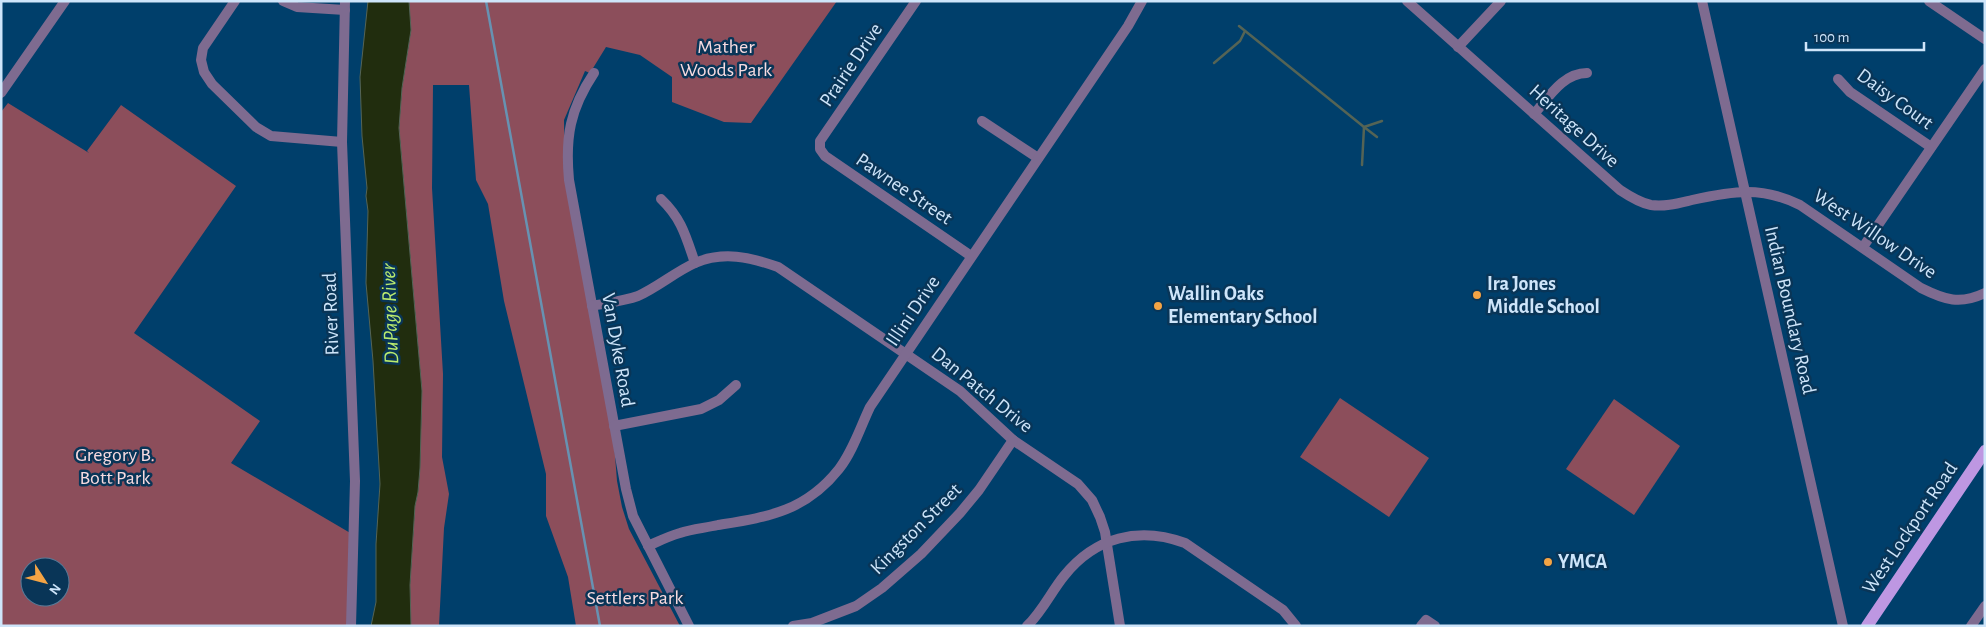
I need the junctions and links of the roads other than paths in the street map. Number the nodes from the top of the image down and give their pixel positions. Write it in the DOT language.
graph roads {
  1 [pos="65,1"];
  2 [pos="235,1"];
  3 [pos="283,1"];
  4 [pos="916,1"];
  5 [pos="1142,1"];
  6 [pos="1407,1"];
  7 [pos="1501,1"];
  8 [pos="1702,1"];
  9 [pos="1929,1"];
  10 [pos="345,5"];
  11 [pos="1985,39"];
  12 [pos="1458,46"];
  13 [pos="1985,69"];
  14 [pos="1587,72"];
  15 [pos="594,73"];
  16 [pos="1838,79"];
  17 [pos="1,92"];
  18 [pos="1534,114"];
  19 [pos="982,121"];
  20 [pos="342,142"];
  21 [pos="1931,147"];
  22 [pos="820,149"];
  23 [pos="1038,158"];
  24 [pos="1745,192"];
  25 [pos="661,199"];
  26 [pos="1863,246"];
  27 [pos="971,256"];
  28 [pos="695,263"];
  29 [pos="1985,292"];
  30 [pos="592,306"];
  31 [pos="906,353"];
  32 [pos="736,385"];
  33 [pos="614,426"];
  34 [pos="1013,440"];
  35 [pos="1985,451"];
  36 [pos="1108,542"];
  37 [pos="648,546"];
  38 [pos="1985,606"];
  39 [pos="351,626"];
  40 [pos="689,626"];
  41 [pos="793,626"];
  42 [pos="1027,626"];
  43 [pos="1120,626"];
  44 [pos="1296,626"];
  45 [pos="1843,626"];
  46 [pos="1867,626"];
  47 [pos="1971,626"];
  1 -- 17 [label="street"];
  2 -- 20 [label="street"];
  3 -- 10 [label="street"];
  4 -- 22 [label="street, Prairie Drive"];
  5 -- 23 [label="street, Illini Drive"];
  6 -- 12 [label="street, Heritage Drive"];
  7 -- 12 [label="street"];
  8 -- 24 [label="street, Indian Boundary Road"];
  9 -- 11 [label="street"];
  10 -- 20 [label="street, River Road"];
  12 -- 18 [label="street, Heritage Drive"];
  13 -- 21 [label="street"];
  14 -- 18 [label="street"];
  15 -- 30 [label="street, Van Dyke Road"];
  16 -- 21 [label="street, Daisy Court"];
  18 -- 24 [label="street, Heritage Drive"];
  19 -- 23 [label="street"];
  20 -- 39 [label="street, River Road"];
  21 -- 26 [label="street"];
  22 -- 27 [label="street, Pawnee Street"];
  23 -- 27 [label="street, Illini Drive"];
  24 -- 26 [label="street, West Willow Drive"];
  24 -- 45 [label="street, Indian Boundary Road"];
  25 -- 28 [label="street"];
  26 -- 29 [label="street, West Willow Drive"];
  27 -- 31 [label="street, Illini Drive"];
  28 -- 30 [label="street, Dan Patch Drive"];
  28 -- 31 [label="street, Dan Patch Drive"];
  30 -- 33 [label="street, Van Dyke Road"];
  31 -- 34 [label="street, Dan Patch Drive"];
  31 -- 37 [label="street, Illini Drive"];
  32 -- 33 [label="street"];
  33 -- 37 [label="street, Van Dyke Road"];
  34 -- 36 [label="street, Dan Patch Drive"];
  34 -- 41 [label="street, Kingston Street"];
  35 -- 46 [label="main road, West Lockport Road"];
  36 -- 42 [label="street"];
  36 -- 43 [label="street, Dan Patch Drive"];
  36 -- 44 [label="street"];
  37 -- 40 [label="street, Van Dyke Road"];
  38 -- 47 [label="street"];
}
